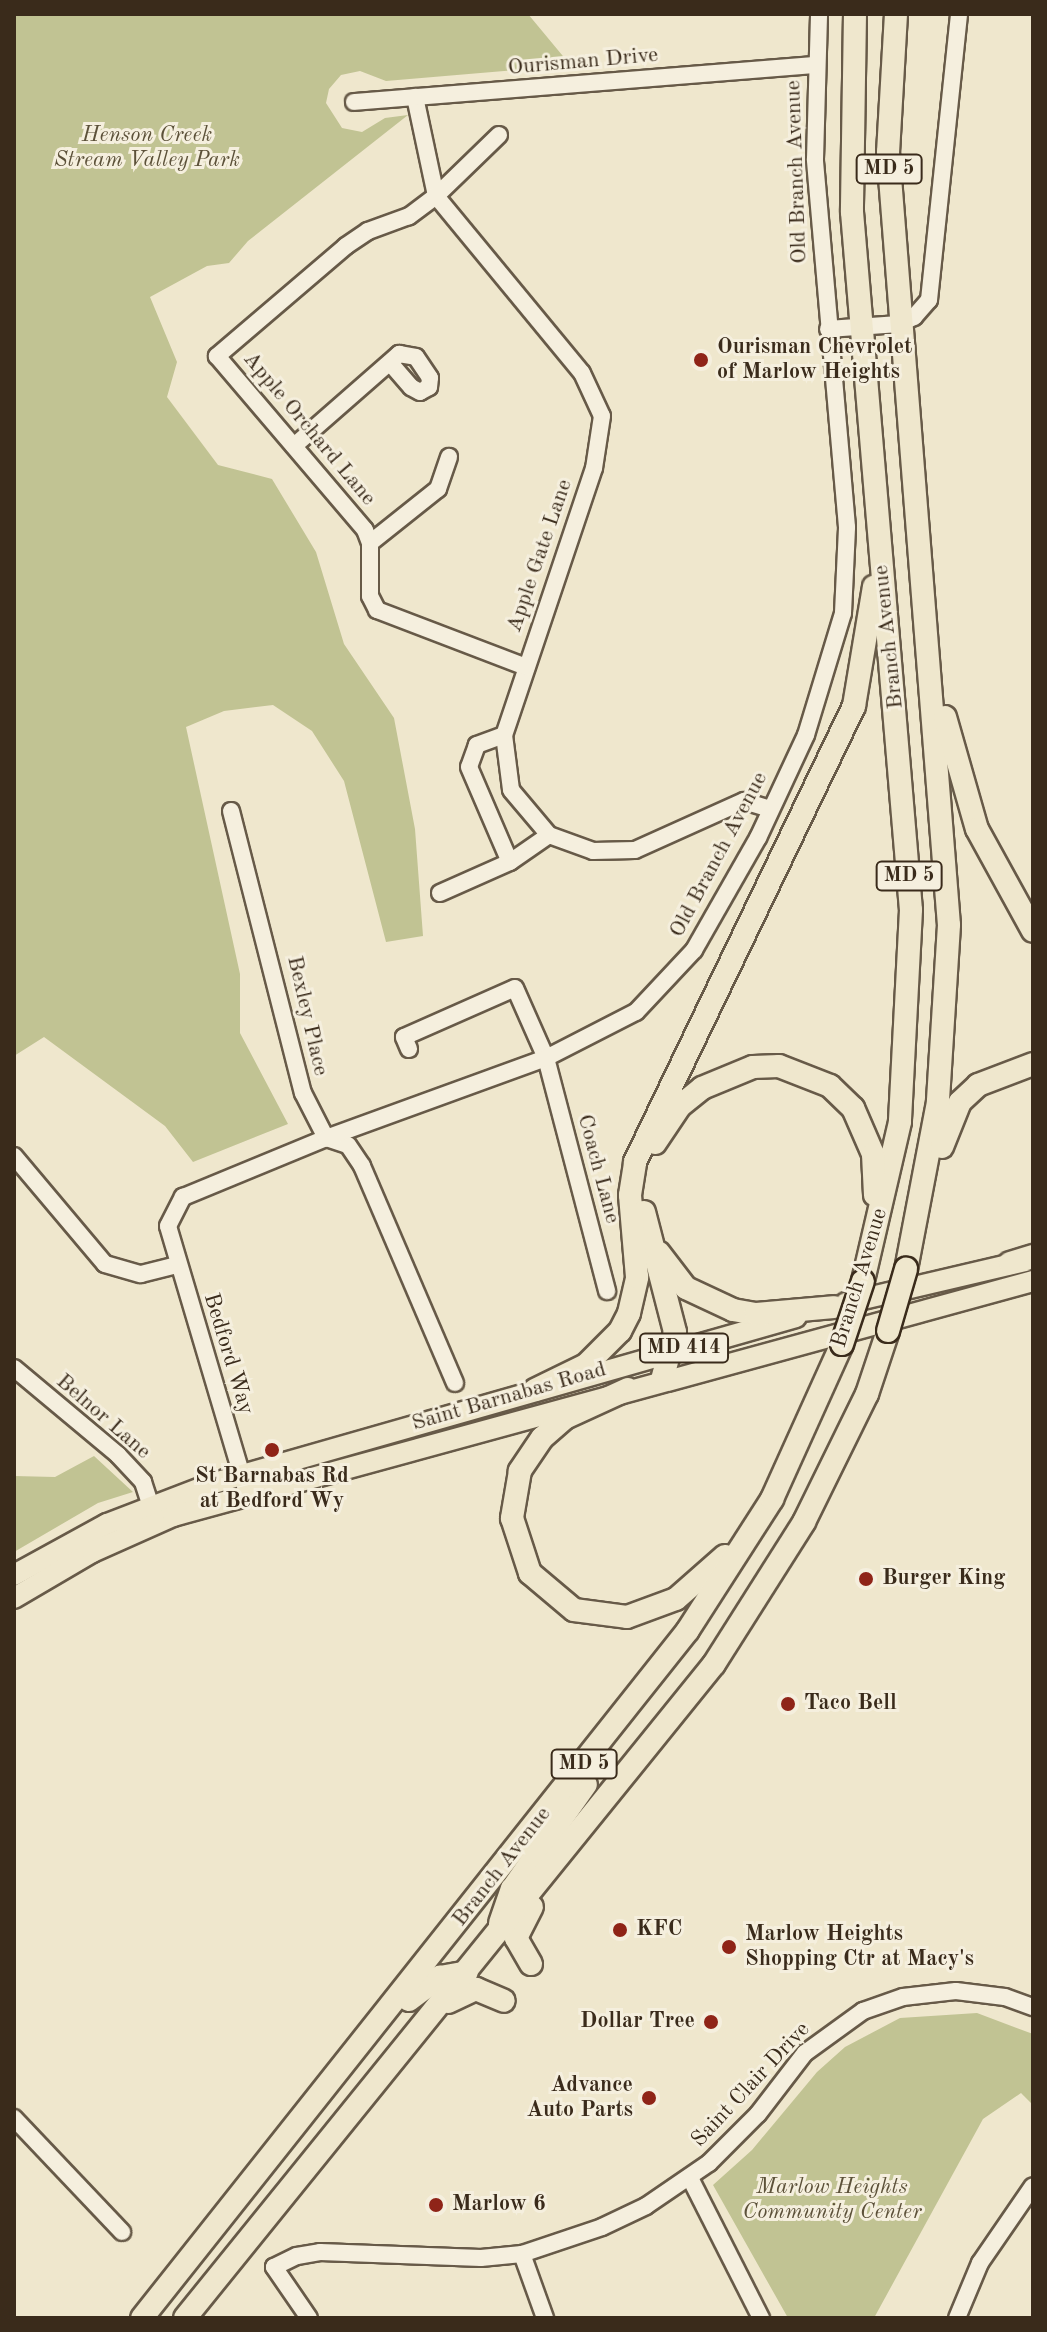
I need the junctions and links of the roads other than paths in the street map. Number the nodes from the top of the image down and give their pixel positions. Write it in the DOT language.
graph roads {
  1 [pos="819,14"];
  2 [pos="855,14"];
  3 [pos="896,14"];
  4 [pos="959,14"];
  5 [pos="816,65"];
  6 [pos="415,97"];
  7 [pos="354,102"];
  8 [pos="499,135"];
  9 [pos="436,196"];
  10 [pos="899,324"];
  11 [pos="862,326"];
  12 [pos="828,329"];
  13 [pos="390,363"];
  14 [pos="294,446"];
  15 [pos="449,457"];
  16 [pos="875,502"];
  17 [pos="370,543"];
  18 [pos="922,574"];
  19 [pos="526,667"];
  20 [pos="504,735"];
  21 [pos="770,809"];
  22 [pos="231,811"];
  23 [pos="549,835"];
  24 [pos="510,862"];
  25 [pos="440,893"];
  26 [pos="1033,931"];
  27 [pos="409,1049"];
  28 [pos="546,1058"];
  29 [pos="1033,1064"];
  30 [pos="326,1138"];
  31 [pos="14,1156"];
  32 [pos="168,1226"];
  33 [pos="647,1226"];
  34 [pos="914,1236"];
  35 [pos="871,1249"];
  36 [pos="1033,1258"];
  37 [pos="1010,1263"];
  38 [pos="177,1265"];
  39 [pos="1033,1281"];
  40 [pos="607,1291"];
  41 [pos="834,1307"];
  42 [pos="673,1351"];
  43 [pos="14,1368"];
  44 [pos="662,1380"];
  45 [pos="455,1383"];
  46 [pos="628,1389"];
  47 [pos="535,1390"];
  48 [pos="792,1455"];
  49 [pos="241,1474"];
  50 [pos="248,1495"];
  51 [pos="151,1506"];
  52 [pos="14,1575"];
  53 [pos="14,1598"];
  54 [pos="646,1688"];
  55 [pos="593,1816"];
  56 [pos="499,1931"];
  57 [pos="531,1964"];
  58 [pos="467,1972"];
  59 [pos="504,2001"];
  60 [pos="441,2007"];
  61 [pos="1033,2007"];
  62 [pos="353,2056"];
  63 [pos="14,2118"];
  64 [pos="690,2178"];
  65 [pos="1033,2186"];
  66 [pos="1019,2200"];
  67 [pos="1033,2211"];
  68 [pos="122,2232"];
  69 [pos="522,2254"];
  70 [pos="142,2318"];
  71 [pos="185,2318"];
  72 [pos="309,2318"];
  73 [pos="545,2318"];
  74 [pos="761,2318"];
  75 [pos="957,2318"];
  1 -- 5 [label="street, Old Branch Avenue"];
  2 -- 11 [label="highway, Branch Avenue / MD 5"];
  3 -- 10 [label="highway, Branch Avenue / MD 5"];
  4 -- 10 [label="street"];
  5 -- 6 [label="street, Ourisman Drive"];
  5 -- 12 [label="street, Old Branch Avenue"];
  6 -- 7 [label="street, Ourisman Drive"];
  6 -- 9 [label="street, Apple Gate Lane"];
  8 -- 9 [label="street"];
  9 -- 14 [label="street, Apple Orchard Lane"];
  9 -- 19 [label="street, Apple Gate Lane"];
  10 -- 11 [label="street"];
  10 -- 18 [label="highway, Branch Avenue / MD 5"];
  11 -- 12 [label="street"];
  11 -- 16 [label="highway, Branch Avenue / MD 5"];
  12 -- 21 [label="street, Old Branch Avenue"];
  13 -- 14 [label="street"];
  14 -- 17 [label="street, Apple Orchard Lane"];
  15 -- 17 [label="street"];
  16 -- 35 [label="highway, Branch Avenue / MD 5"];
  16 -- 47 [label="highway"];
  17 -- 19 [label="street"];
  18 -- 26 [label="highway"];
  18 -- 34 [label="highway, Branch Avenue / MD 5"];
  19 -- 20 [label="street, Apple Gate Lane"];
  20 -- 23 [label="street, Apple Gate Lane"];
  20 -- 24 [label="street"];
  21 -- 23 [label="street"];
  21 -- 28 [label="street, Old Branch Avenue"];
  22 -- 30 [label="street, Bexley Place"];
  23 -- 24 [label="street"];
  24 -- 25 [label="street"];
  27 -- 28 [label="street, Coach Lane"];
  28 -- 30 [label="street, Old Branch Avenue"];
  28 -- 40 [label="street, Coach Lane"];
  29 -- 34 [label="highway"];
  30 -- 32 [label="street, Old Branch Avenue"];
  30 -- 45 [label="street"];
  31 -- 38 [label="street"];
  32 -- 38 [label="street, Bedford Way"];
  33 -- 35 [label="highway"];
  33 -- 41 [label="highway"];
  33 -- 42 [label="highway"];
  34 -- 55 [label="highway, Branch Avenue / MD 5, bridge"];
  35 -- 48 [label="highway, Branch Avenue / MD 5, bridge"];
  36 -- 37 [label="highway"];
  37 -- 41 [label="main road, Saint Barnabas Road / MD 414"];
  38 -- 49 [label="street, Bedford Way"];
  39 -- 44 [label="main road, Saint Barnabas Road / MD 414"];
  41 -- 42 [label="main road, Saint Barnabas Road / MD 414"];
  42 -- 44 [label="highway"];
  42 -- 47 [label="main road, Saint Barnabas Road / MD 414"];
  43 -- 51 [label="street, Belnor Lane"];
  44 -- 46 [label="main road, Saint Barnabas Road / MD 414"];
  46 -- 48 [label="highway"];
  46 -- 50 [label="main road, Saint Barnabas Road / MD 414"];
  47 -- 49 [label="main road, Saint Barnabas Road / MD 414"];
  48 -- 54 [label="highway, Branch Avenue / MD 5"];
  49 -- 50 [label="street, Bedford Way"];
  49 -- 51 [label="main road, Saint Barnabas Road / MD 414"];
  50 -- 53 [label="main road, Saint Barnabas Road / MD 414"];
  51 -- 52 [label="main road, Saint Barnabas Road / MD 414"];
  54 -- 56 [label="highway"];
  54 -- 62 [label="highway, Branch Avenue / MD 5"];
  55 -- 56 [label="highway, Branch Avenue / MD 5"];
  55 -- 57 [label="highway"];
  56 -- 58 [label="highway, Branch Avenue / MD 5"];
  58 -- 60 [label="highway, Branch Avenue / MD 5"];
  58 -- 62 [label="highway"];
  59 -- 60 [label="highway"];
  60 -- 71 [label="highway, Branch Avenue / MD 5"];
  61 -- 64 [label="street, Saint Clair Drive"];
  62 -- 70 [label="highway, Branch Avenue / MD 5"];
  63 -- 68 [label="street"];
  64 -- 69 [label="street, Saint Clair Drive"];
  64 -- 74 [label="street"];
  65 -- 66 [label="street"];
  66 -- 67 [label="street"];
  66 -- 75 [label="street"];
  69 -- 72 [label="street, Saint Clair Drive"];
  69 -- 73 [label="street"];
}
